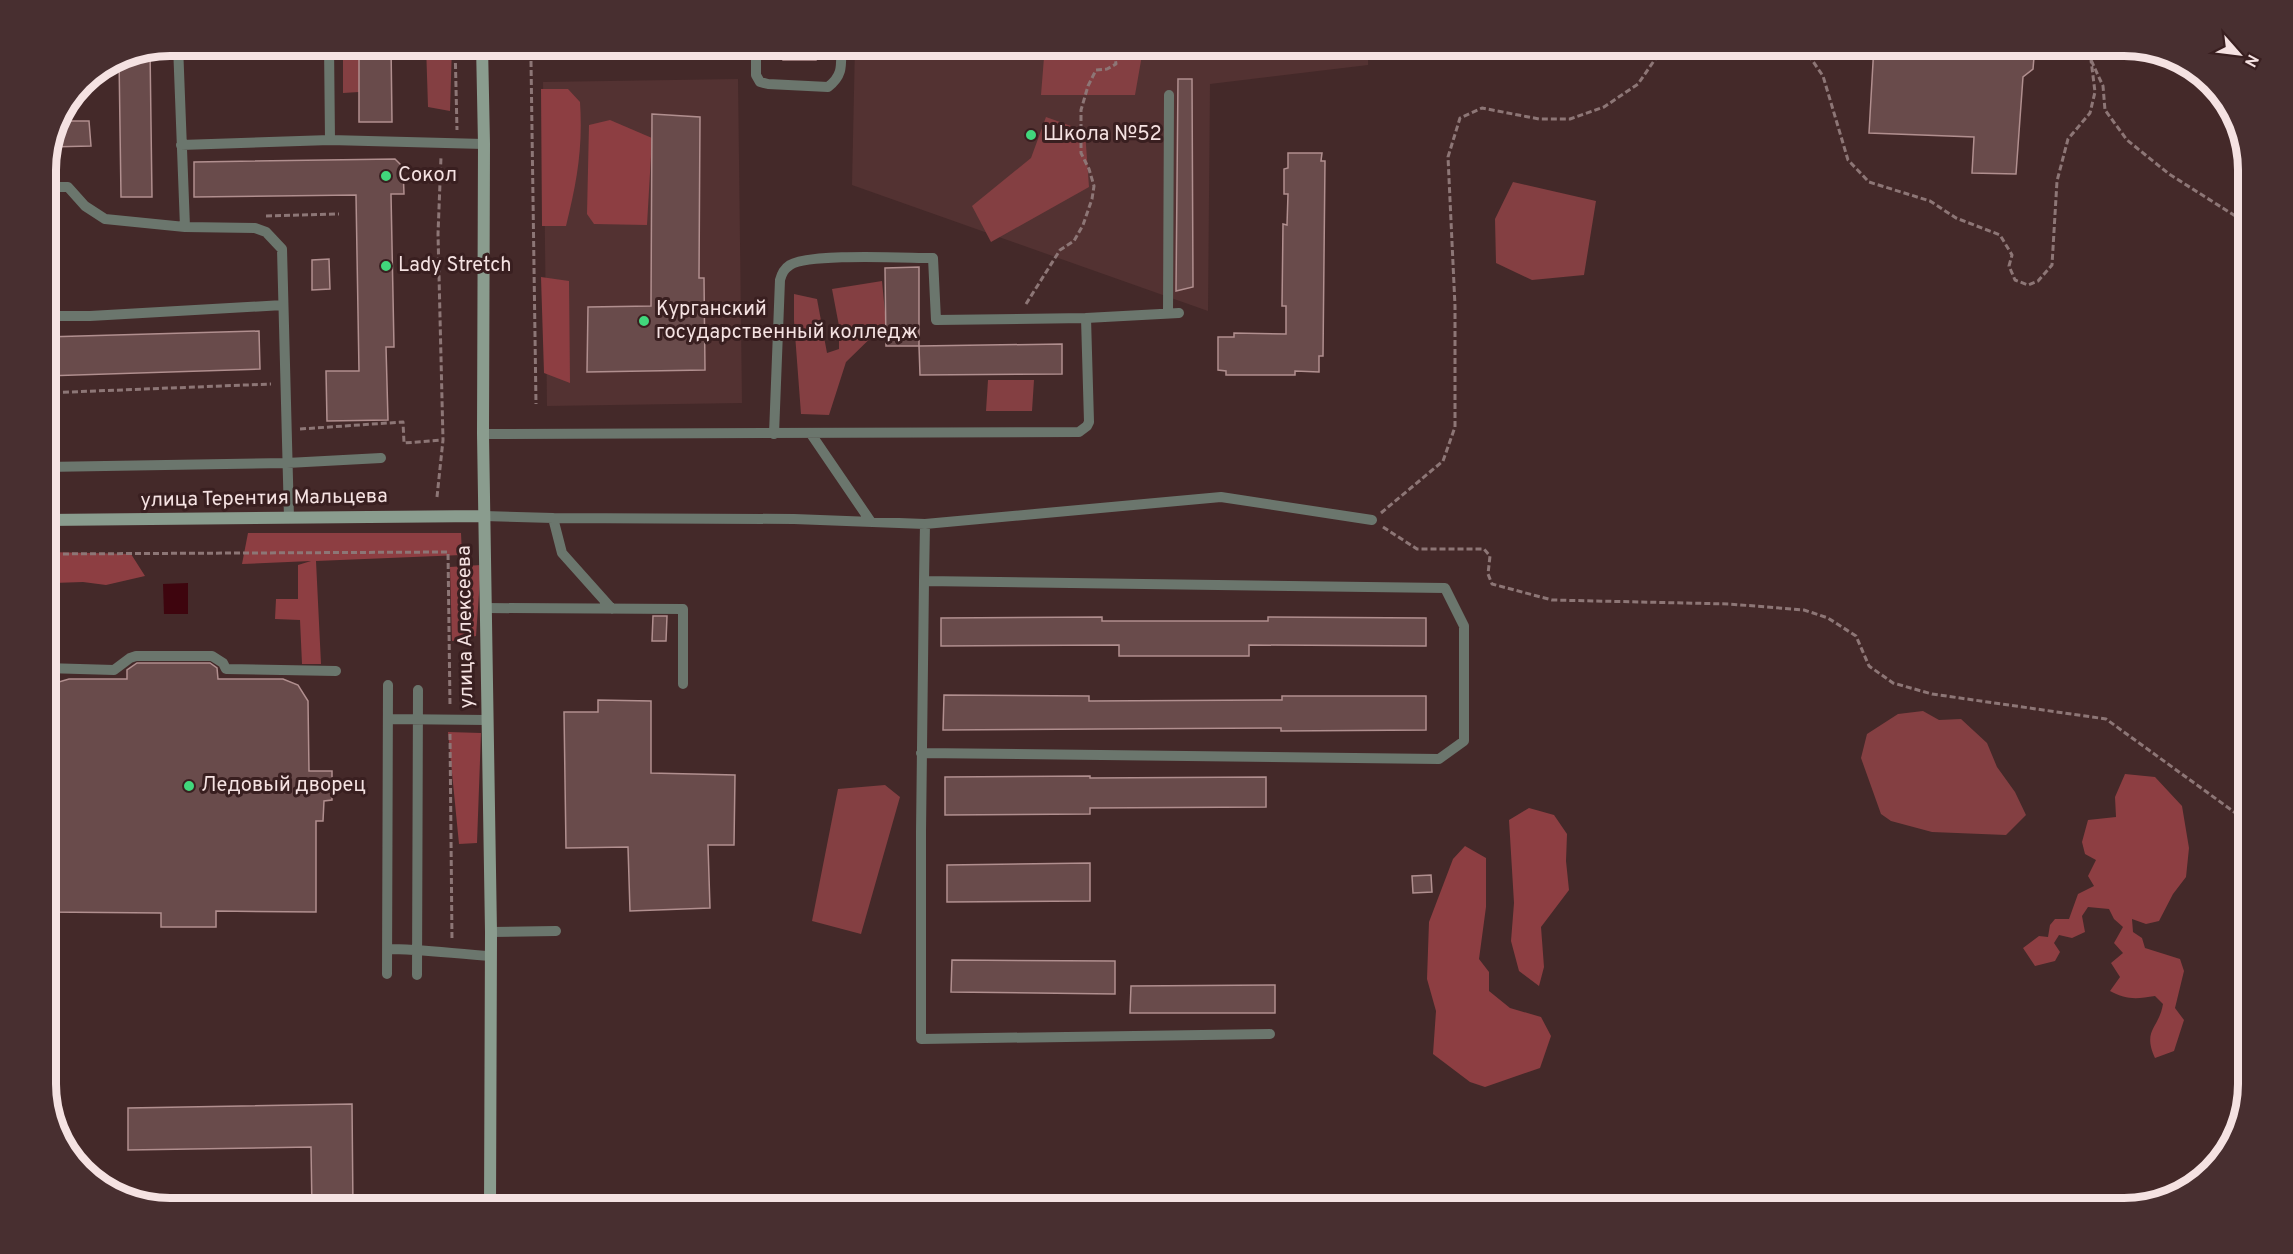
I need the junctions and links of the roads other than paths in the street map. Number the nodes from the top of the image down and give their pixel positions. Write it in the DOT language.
graph roads {
  1 [pos="178,56"];
  2 [pos="329,56"];
  3 [pos="482,56"];
  4 [pos="756,56"];
  5 [pos="841,56"];
  6 [pos="1169,95"];
  7 [pos="330,140"];
  8 [pos="484,144"];
  9 [pos="181,145"];
  10 [pos="56,187"];
  11 [pos="184,227"];
  12 [pos="283,305"];
  13 [pos="1168,314"];
  14 [pos="1179,314"];
  15 [pos="56,316"];
  16 [pos="1086,318"];
  17 [pos="483,434"];
  18 [pos="774,434"];
  19 [pos="811,434"];
  20 [pos="381,458"];
  21 [pos="287,463"];
  22 [pos="56,467"];
  23 [pos="484,516"];
  24 [pos="289,518"];
  25 [pos="553,518"];
  26 [pos="56,520"];
  27 [pos="1372,520"];
  28 [pos="871,522"];
  29 [pos="925,524"];
  30 [pos="924,581"];
  31 [pos="485,608"];
  32 [pos="612,609"];
  33 [pos="56,668"];
  34 [pos="336,671"];
  35 [pos="683,684"];
  36 [pos="388,685"];
  37 [pos="418,690"];
  38 [pos="388,719"];
  39 [pos="418,720"];
  40 [pos="487,720"];
  41 [pos="921,753"];
  42 [pos="556,931"];
  43 [pos="491,932"];
  44 [pos="387,949"];
  45 [pos="417,949"];
  46 [pos="491,956"];
  47 [pos="387,974"];
  48 [pos="417,975"];
  49 [pos="1270,1034"];
  50 [pos="490,1198"];
  1 -- 9 [label="lane"];
  2 -- 7 [label="lane"];
  3 -- 8 [label="street, улица Алексеева"];
  4 -- 5 [label="lane"];
  6 -- 13 [label="lane"];
  7 -- 8 [label="lane"];
  7 -- 9 [label="lane"];
  8 -- 17 [label="street, улица Алексеева"];
  9 -- 11 [label="lane"];
  10 -- 11 [label="lane"];
  11 -- 12 [label="lane"];
  12 -- 15 [label="lane"];
  12 -- 21 [label="lane"];
  13 -- 14 [label="lane"];
  13 -- 16 [label="lane"];
  16 -- 18 [label="lane"];
  16 -- 19 [label="lane"];
  17 -- 18 [label="lane"];
  17 -- 23 [label="street, улица Алексеева"];
  18 -- 19 [label="lane"];
  19 -- 28 [label="lane"];
  20 -- 21 [label="lane"];
  21 -- 22 [label="lane"];
  21 -- 24 [label="lane"];
  23 -- 24 [label="street, улица Терентия Мальцева"];
  23 -- 25 [label="lane"];
  23 -- 31 [label="street, улица Алексеева"];
  24 -- 26 [label="street, улица Терентия Мальцева"];
  25 -- 28 [label="lane"];
  25 -- 32 [label="lane"];
  27 -- 29 [label="lane"];
  28 -- 29 [label="lane"];
  29 -- 30 [label="lane"];
  30 -- 41 [label="lane"];
  30 -- 41 [label="lane"];
  31 -- 32 [label="lane"];
  31 -- 40 [label="street, улица Алексеева"];
  32 -- 35 [label="lane"];
  33 -- 34 [label="lane"];
  36 -- 38 [label="lane"];
  37 -- 39 [label="lane"];
  38 -- 39 [label="lane"];
  38 -- 44 [label="lane"];
  39 -- 40 [label="lane"];
  39 -- 45 [label="lane"];
  40 -- 43 [label="street, улица Алексеева"];
  41 -- 49 [label="lane"];
  42 -- 43 [label="lane"];
  43 -- 46 [label="street, улица Алексеева"];
  44 -- 45 [label="lane"];
  44 -- 47 [label="lane"];
  45 -- 46 [label="lane"];
  45 -- 48 [label="lane"];
  46 -- 50 [label="street, улица Алексеева"];
}
